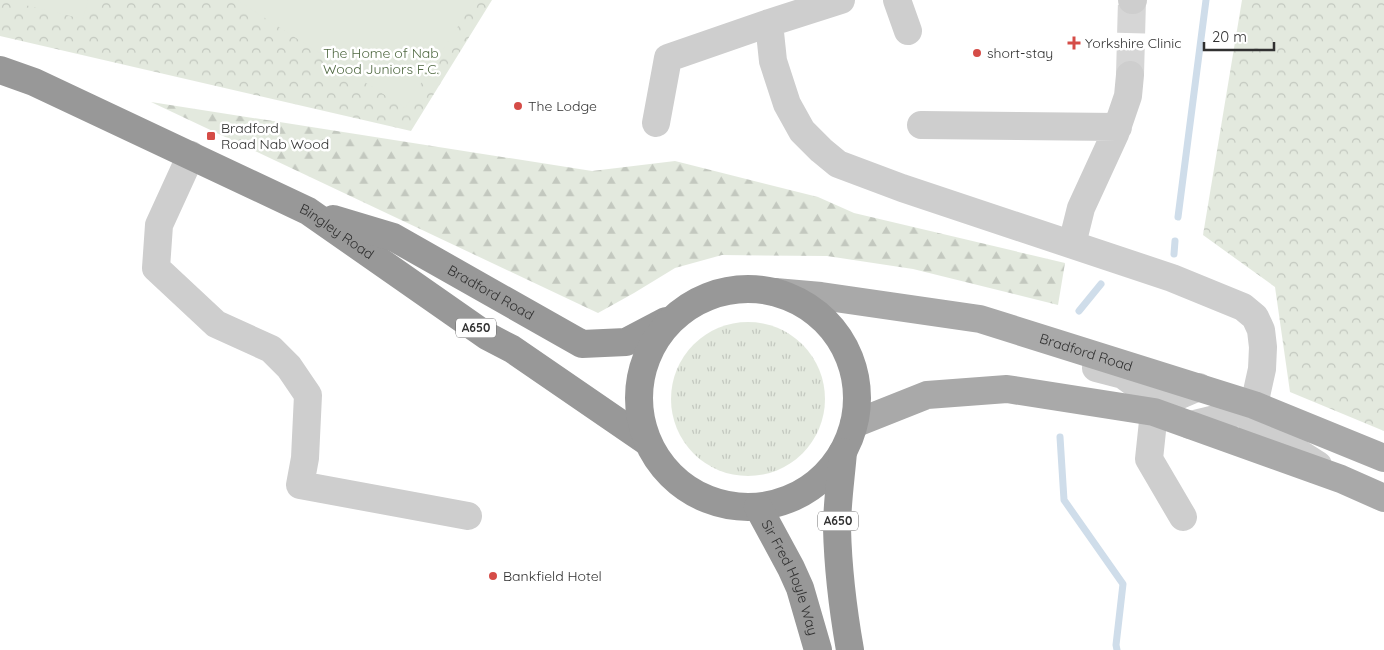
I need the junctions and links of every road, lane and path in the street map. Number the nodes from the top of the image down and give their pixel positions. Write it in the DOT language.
graph roads {
  1 [pos="897,0"];
  2 [pos="829,2"];
  3 [pos="768,23"];
  4 [pos="908,31"];
  5 [pos="0,70"];
  6 [pos="1130,75"];
  7 [pos="656,123"];
  8 [pos="922,124"];
  9 [pos="1118,127"];
  10 [pos="191,155"];
  11 [pos="308,211"];
  12 [pos="1072,244"];
  13 [pos="775,292"];
  14 [pos="672,318"];
  15 [pos="1017,331"];
  16 [pos="1199,387"];
  17 [pos="1254,405"];
  18 [pos="1154,412"];
  19 [pos="854,424"];
  20 [pos="1190,425"];
  21 [pos="646,440"];
  22 [pos="843,452"];
  23 [pos="1384,458"];
  24 [pos="1341,479"];
  25 [pos="1384,498"];
  26 [pos="758,507"];
  27 [pos="468,516"];
  28 [pos="1183,516"];
  29 [pos="818,650"];
  30 [pos="850,650"];
  1 -- 4 [label="lane"];
  2 -- 3 [label="lane"];
  3 -- 7 [label="lane"];
  3 -- 12 [label="lane"];
  5 -- 10 [label="highway, Bingley Road / A650"];
  6 -- 9 [label="lane"];
  8 -- 9 [label="lane"];
  9 -- 12 [label="lane"];
  10 -- 11 [label="highway, Bingley Road / A650"];
  10 -- 27 [label="lane"];
  11 -- 14 [label="highway, Bradford Road / A650"];
  11 -- 21 [label="highway, Bingley Road / A650"];
  12 -- 17 [label="lane"];
  13 -- 14 [label="highway, A650"];
  13 -- 15 [label="main road, Bradford Road"];
  13 -- 19 [label="highway, A650"];
  14 -- 21 [label="highway, A650"];
  15 -- 16 [label="main road, Bradford Road"];
  15 -- 18 [label="lane"];
  16 -- 17 [label="main road, Bradford Road"];
  16 -- 18 [label="lane"];
  17 -- 20 [label="lane"];
  17 -- 23 [label="main road, Bradford Road"];
  17 -- 24 [label="lane"];
  18 -- 19 [label="main road"];
  18 -- 20 [label="main road"];
  18 -- 28 [label="lane"];
  19 -- 22 [label="highway, A650"];
  20 -- 24 [label="main road"];
  21 -- 26 [label="highway, A650"];
  22 -- 26 [label="highway, A650"];
  22 -- 30 [label="highway, A650"];
  24 -- 25 [label="main road"];
  26 -- 29 [label="highway, Sir Fred Hoyle Way"];
}
